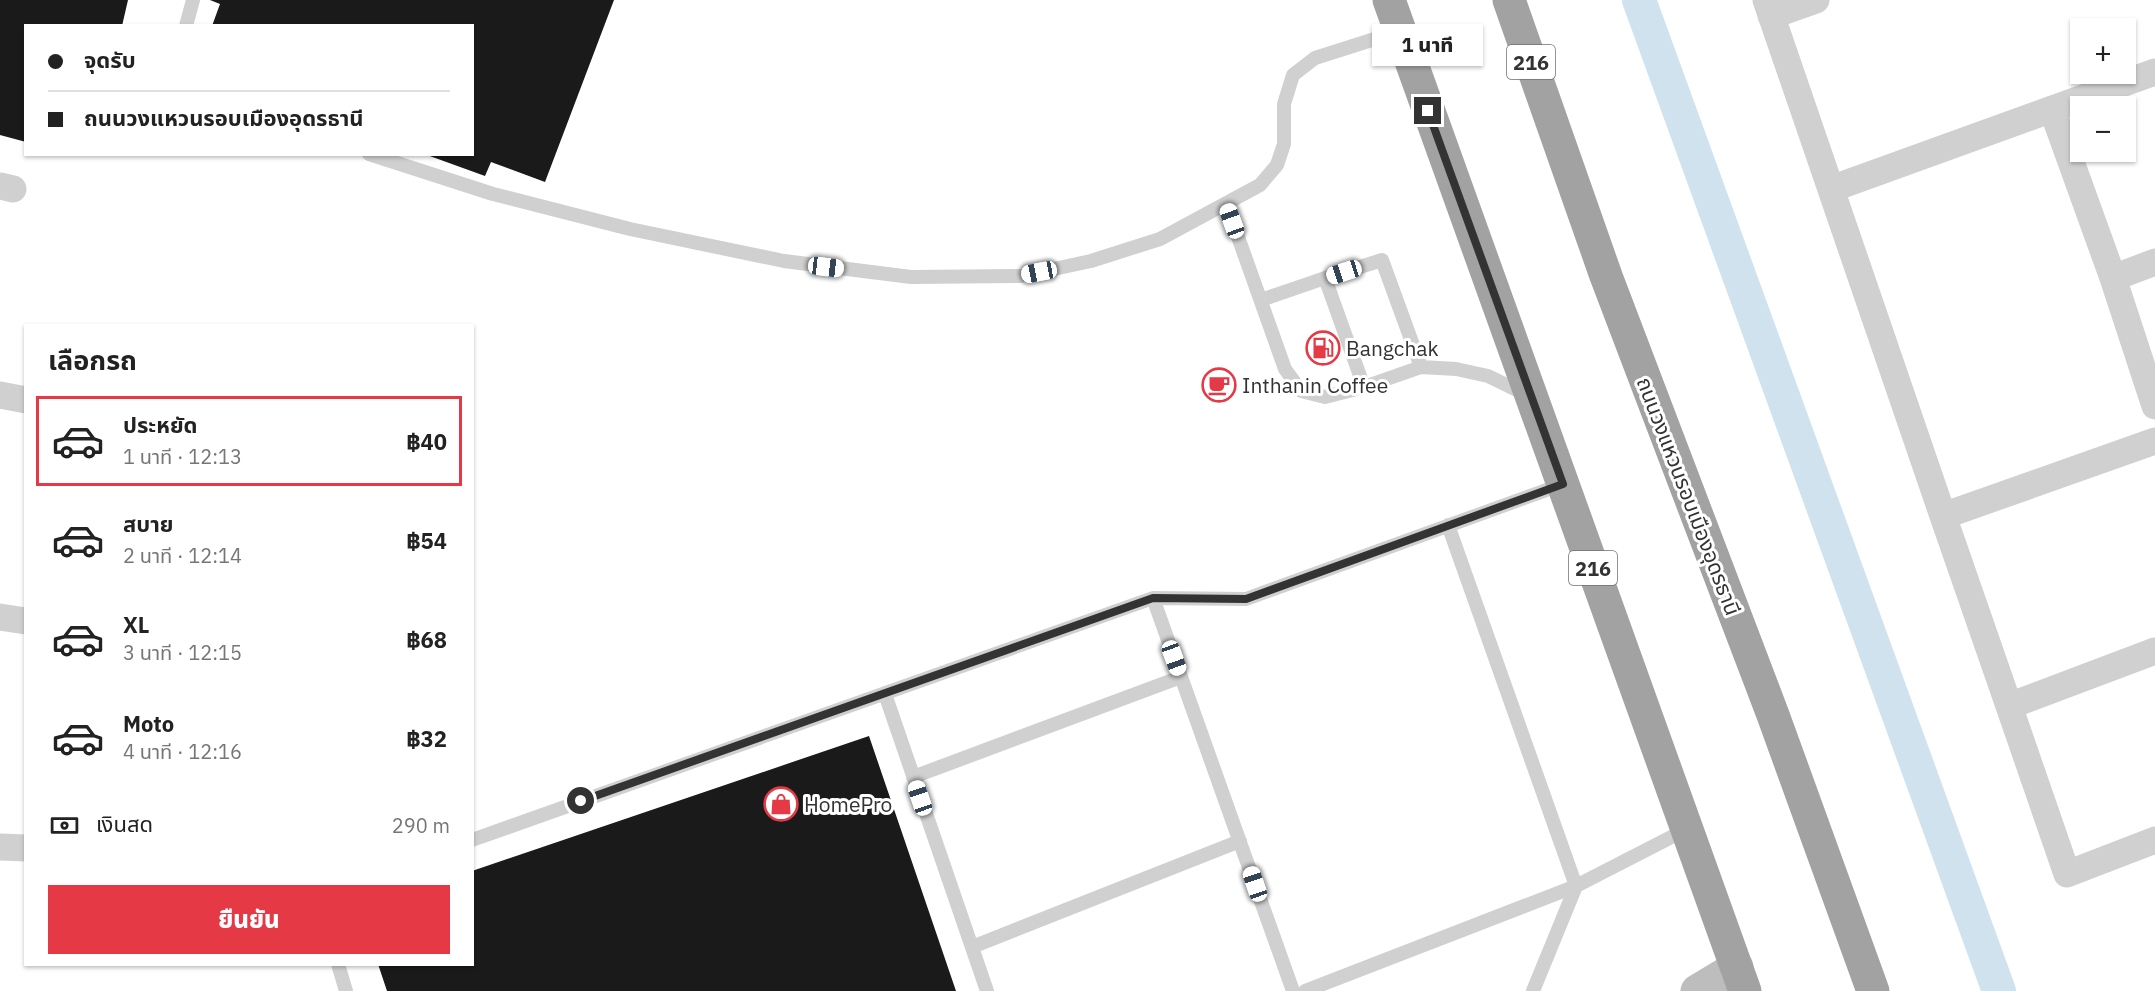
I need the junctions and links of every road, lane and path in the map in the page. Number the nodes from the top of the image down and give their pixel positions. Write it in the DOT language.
graph roads {
  1 [pos="193,0"];
  2 [pos="1389,0"];
  3 [pos="1509,0"];
  4 [pos="1816,0"];
  5 [pos="1768,8"];
  6 [pos="187,24"];
  7 [pos="1400,31"];
  8 [pos="2155,72"];
  9 [pos="2052,109"];
  10 [pos="375,156"];
  11 [pos="1831,189"];
  12 [pos="1226,203"];
  13 [pos="2155,262"];
  14 [pos="1325,278"];
  15 [pos="2113,278"];
  16 [pos="1261,300"];
  17 [pos="1421,367"];
  18 [pos="1364,387"];
  19 [pos="0,394"];
  20 [pos="1531,398"];
  21 [pos="24,400"];
  22 [pos="2155,406"];
  23 [pos="2155,441"];
  24 [pos="1563,484"];
  25 [pos="1943,516"];
  26 [pos="1448,525"];
  27 [pos="1153,598"];
  28 [pos="0,617"];
  29 [pos="24,621"];
  30 [pos="2155,651"];
  31 [pos="1181,677"];
  32 [pos="885,694"];
  33 [pos="2009,706"];
  34 [pos="913,777"];
  35 [pos="1687,829"];
  36 [pos="474,839"];
  37 [pos="2155,840"];
  38 [pos="1240,842"];
  39 [pos="0,847"];
  40 [pos="24,848"];
  41 [pos="1576,886"];
  42 [pos="972,946"];
  43 [pos="339,966"];
  44 [pos="1741,979"];
  45 [pos="346,991"];
  46 [pos="987,991"];
  47 [pos="1293,991"];
  48 [pos="1305,991"];
  49 [pos="1533,991"];
  50 [pos="1697,991"];
  51 [pos="1873,991"];
  1 -- 6 [label="lane"];
  2 -- 7 [label="highway, 216"];
  3 -- 51 [label="highway, ถนนวงแหวนรอบเมืองอุดรธานี / 216"];
  4 -- 5 [label="street"];
  5 -- 11 [label="street"];
  7 -- 12 [label="lane"];
  7 -- 20 [label="highway, 216"];
  8 -- 9 [label="street"];
  9 -- 11 [label="street"];
  9 -- 15 [label="street"];
  10 -- 12 [label="lane"];
  11 -- 25 [label="street"];
  12 -- 16 [label="lane"];
  13 -- 15 [label="street"];
  14 -- 16 [label="lane"];
  14 -- 17 [label="lane"];
  14 -- 18 [label="lane"];
  15 -- 22 [label="street"];
  16 -- 18 [label="lane"];
  17 -- 18 [label="lane"];
  17 -- 20 [label="lane"];
  19 -- 21 [label="street"];
  20 -- 24 [label="highway, 216"];
  23 -- 25 [label="street"];
  24 -- 26 [label="lane"];
  24 -- 35 [label="highway, 216"];
  25 -- 33 [label="street"];
  26 -- 27 [label="lane"];
  26 -- 41 [label="lane"];
  27 -- 31 [label="lane"];
  27 -- 32 [label="lane"];
  28 -- 29 [label="street"];
  30 -- 33 [label="street"];
  31 -- 34 [label="lane"];
  31 -- 38 [label="lane"];
  32 -- 34 [label="lane"];
  32 -- 36 [label="lane"];
  33 -- 37 [label="street"];
  34 -- 42 [label="lane"];
  35 -- 41 [label="lane"];
  35 -- 44 [label="highway, 216"];
  38 -- 42 [label="lane"];
  38 -- 47 [label="lane"];
  39 -- 40 [label="street"];
  41 -- 48 [label="lane"];
  41 -- 49 [label="lane"];
  42 -- 46 [label="lane"];
  43 -- 45 [label="lane"];
  44 -- 50 [label="main road"];
}
